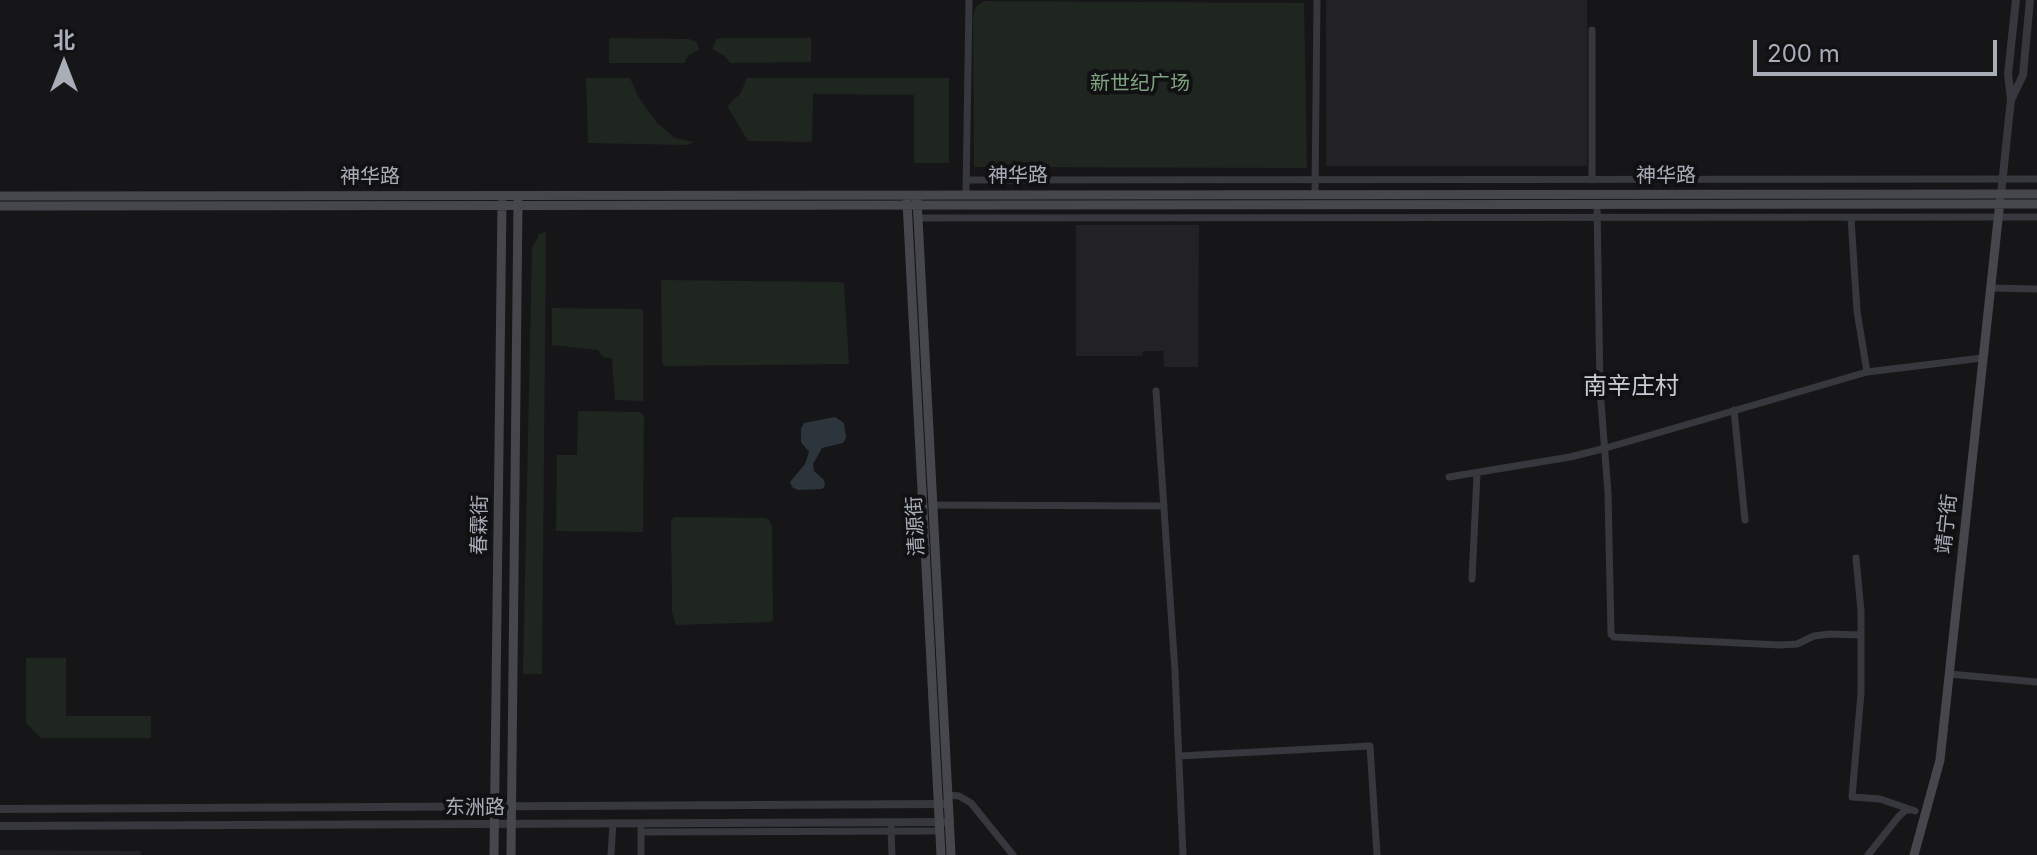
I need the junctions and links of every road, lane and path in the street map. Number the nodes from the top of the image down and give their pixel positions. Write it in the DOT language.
graph roads {
  1 [pos="969,0"];
  2 [pos="1317,0"];
  3 [pos="2016,0"];
  4 [pos="2030,0"];
  5 [pos="1592,30"];
  6 [pos="2011,99"];
  7 [pos="2002,179"];
  8 [pos="2037,179"];
  9 [pos="966,180"];
  10 [pos="1315,180"];
  11 [pos="1592,180"];
  12 [pos="1315,194"];
  13 [pos="2037,194"];
  14 [pos="966,195"];
  15 [pos="0,196"];
  16 [pos="2000,199"];
  17 [pos="502,200"];
  18 [pos="518,200"];
  19 [pos="912,200"];
  20 [pos="1597,204"];
  21 [pos="2037,204"];
  22 [pos="0,206"];
  23 [pos="2037,217"];
  24 [pos="919,218"];
  25 [pos="1597,218"];
  26 [pos="1851,218"];
  27 [pos="1998,218"];
  28 [pos="1990,288"];
  29 [pos="2037,289"];
  30 [pos="1982,358"];
  31 [pos="1867,372"];
  32 [pos="1156,391"];
  33 [pos="1734,410"];
  34 [pos="1606,448"];
  35 [pos="1477,474"];
  36 [pos="1449,477"];
  37 [pos="933,505"];
  38 [pos="1164,506"];
  39 [pos="1745,520"];
  40 [pos="1856,558"];
  41 [pos="1472,579"];
  42 [pos="1861,635"];
  43 [pos="1949,674"];
  44 [pos="2037,682"];
  45 [pos="1179,756"];
  46 [pos="945,801"];
  47 [pos="495,806"];
  48 [pos="511,806"];
  49 [pos="0,809"];
  50 [pos="1915,811"];
  51 [pos="1926,813"];
  52 [pos="613,823"];
  53 [pos="495,824"];
  54 [pos="511,824"];
  55 [pos="943,825"];
  56 [pos="0,826"];
  57 [pos="891,826"];
  58 [pos="642,827"];
  59 [pos="494,855"];
  60 [pos="511,855"];
  61 [pos="611,855"];
  62 [pos="641,855"];
  63 [pos="892,855"];
  64 [pos="941,855"];
  65 [pos="951,855"];
  66 [pos="1013,855"];
  67 [pos="1183,855"];
  68 [pos="1377,855"];
  69 [pos="1868,855"];
  70 [pos="1914,855"];
  1 -- 9 [label="street"];
  2 -- 10 [label="street"];
  3 -- 6 [label="street"];
  4 -- 6 [label="street"];
  5 -- 11 [label="street"];
  6 -- 7 [label="street"];
  7 -- 8 [label="street"];
  7 -- 11 [label="street"];
  7 -- 16 [label="street"];
  9 -- 10 [label="street"];
  9 -- 14 [label="street"];
  10 -- 11 [label="street"];
  10 -- 12 [label="street"];
  12 -- 14 [label="main road, 神华路"];
  12 -- 16 [label="main road, 神华路"];
  13 -- 16 [label="main road, 神华路"];
  14 -- 19 [label="main road, 神华路"];
  15 -- 17 [label="main road, 神华路"];
  16 -- 20 [label="main road, 神华路"];
  16 -- 21 [label="main road, 神华路"];
  16 -- 27 [label="main road, 靖宁街"];
  17 -- 18 [label="main road, 神华路"];
  17 -- 22 [label="main road, 神华路"];
  17 -- 47 [label="main road, 春霖街"];
  18 -- 19 [label="main road, 神华路"];
  18 -- 48 [label="main road, 春霖街"];
  19 -- 20 [label="main road, 神华路"];
  19 -- 24 [label="main road, 清源街"];
  19 -- 46 [label="main road, 清源街"];
  20 -- 25 [label="street"];
  23 -- 27 [label="street"];
  24 -- 25 [label="street"];
  24 -- 37 [label="main road, 清源街"];
  25 -- 26 [label="street"];
  25 -- 34 [label="street"];
  26 -- 27 [label="street"];
  26 -- 31 [label="street"];
  27 -- 28 [label="main road, 靖宁街"];
  28 -- 29 [label="street"];
  28 -- 30 [label="main road, 靖宁街"];
  30 -- 31 [label="street"];
  30 -- 43 [label="main road, 靖宁街"];
  31 -- 33 [label="street"];
  32 -- 38 [label="street"];
  33 -- 34 [label="street"];
  33 -- 39 [label="street"];
  34 -- 35 [label="street"];
  34 -- 42 [label="street"];
  35 -- 36 [label="street"];
  35 -- 41 [label="street"];
  37 -- 38 [label="street"];
  37 -- 46 [label="main road, 清源街"];
  38 -- 45 [label="street"];
  40 -- 42 [label="street"];
  42 -- 50 [label="street"];
  43 -- 44 [label="street"];
  43 -- 51 [label="main road, 靖宁街"];
  45 -- 67 [label="street"];
  45 -- 68 [label="street"];
  46 -- 48 [label="street, 东洲路"];
  46 -- 55 [label="main road, 清源街"];
  46 -- 66 [label="street"];
  47 -- 48 [label="street, 东洲路"];
  47 -- 49 [label="street, 东洲路"];
  47 -- 53 [label="main road, 春霖街"];
  48 -- 54 [label="main road, 春霖街"];
  50 -- 51 [label="street"];
  50 -- 69 [label="street"];
  51 -- 70 [label="main road, 靖宁街"];
  52 -- 54 [label="street, 东洲路"];
  52 -- 58 [label="street, 东洲路"];
  52 -- 61 [label="street"];
  53 -- 54 [label="street, 东洲路"];
  53 -- 56 [label="street, 东洲路"];
  53 -- 59 [label="main road, 春霖街"];
  54 -- 60 [label="main road, 春霖街"];
  55 -- 57 [label="street, 东洲路"];
  55 -- 64 [label="main road, 清源街"];
  55 -- 65 [label="main road, 清源街"];
  57 -- 58 [label="street, 东洲路"];
  57 -- 63 [label="street"];
  58 -- 62 [label="street"];
}
